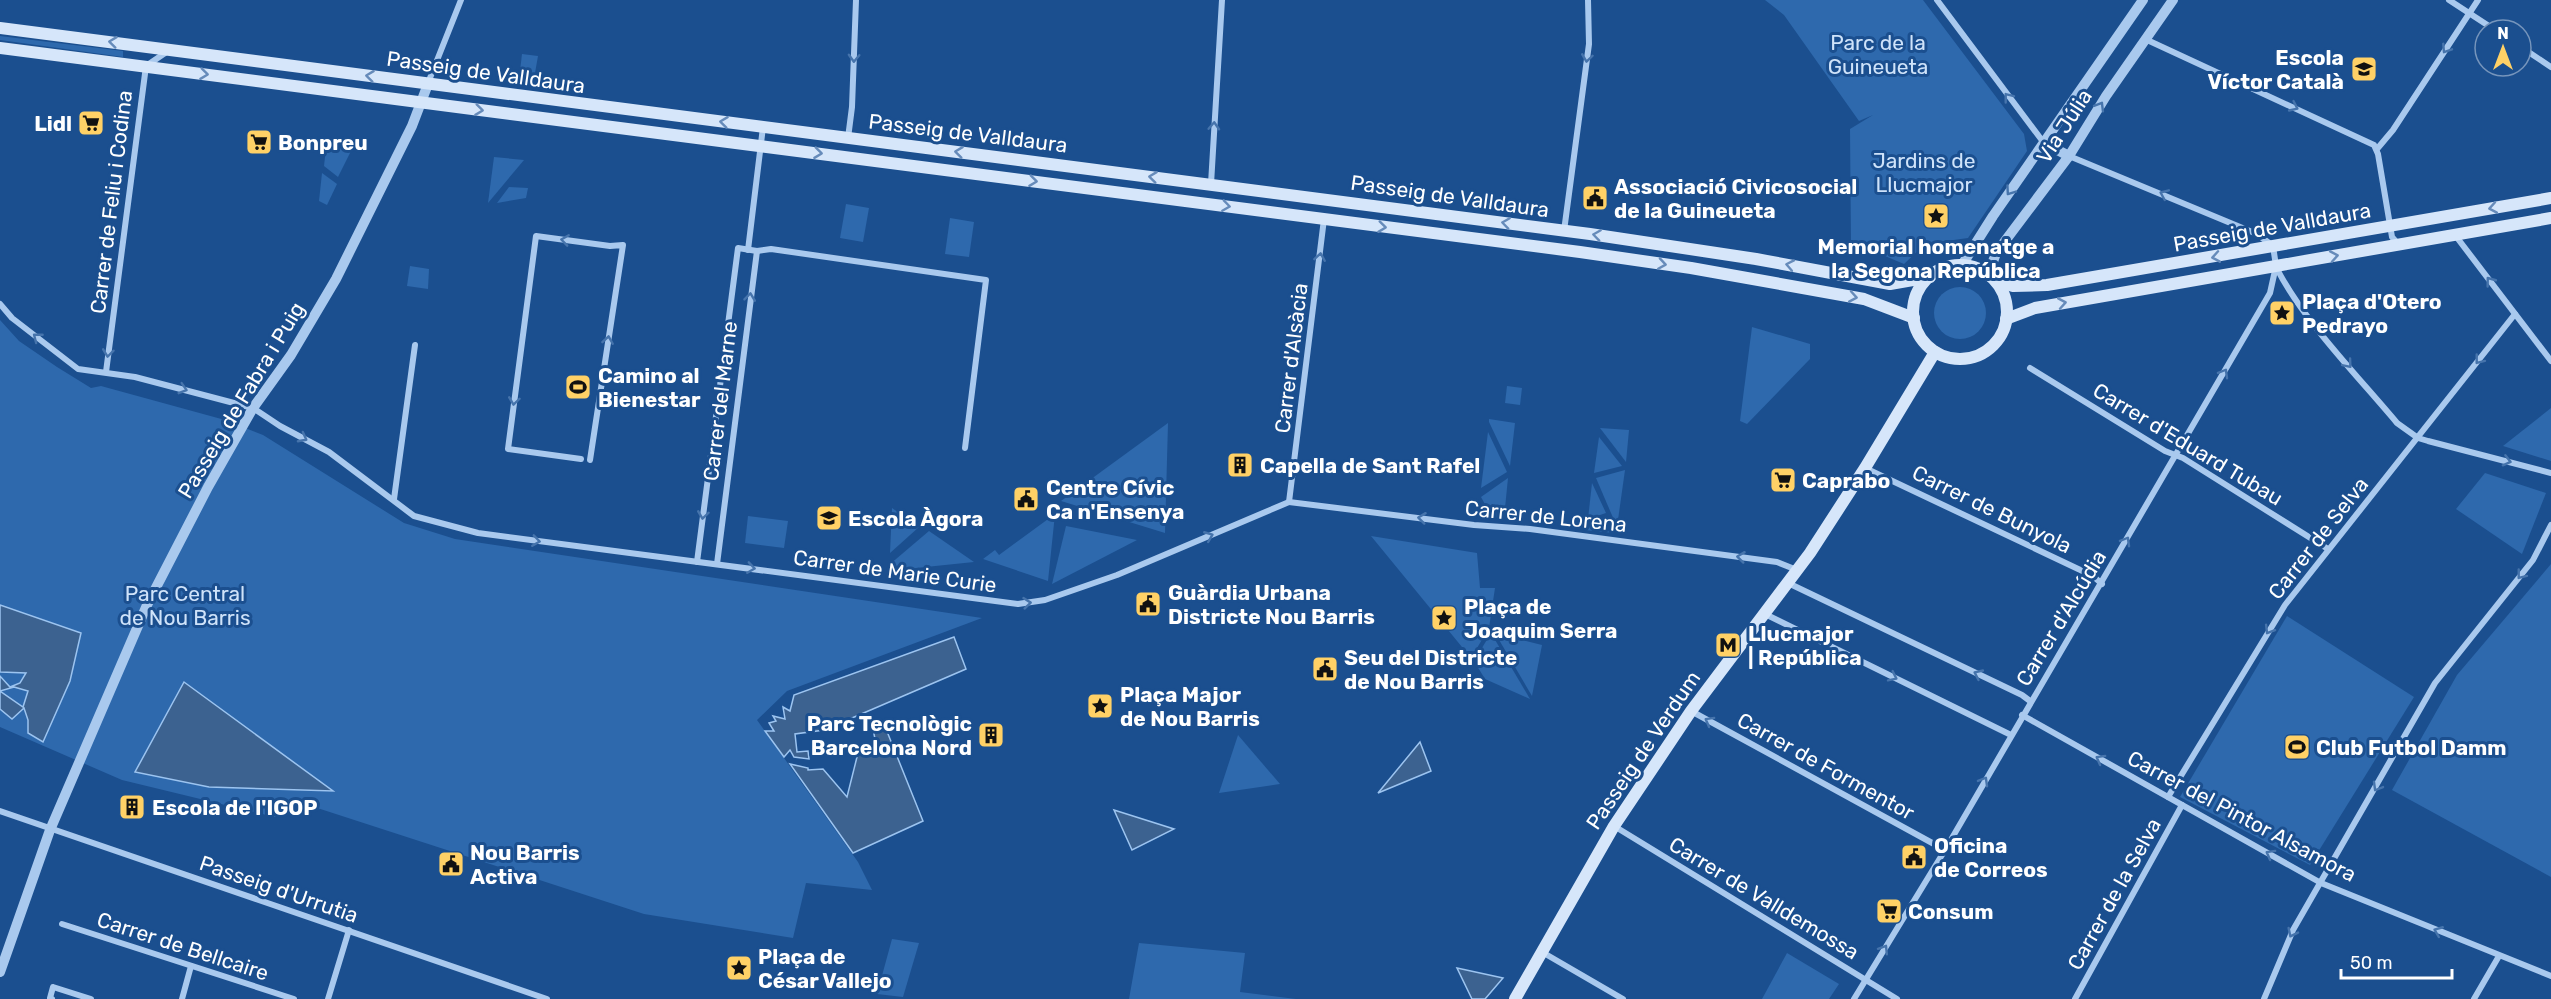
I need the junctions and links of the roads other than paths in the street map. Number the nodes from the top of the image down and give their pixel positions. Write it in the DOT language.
graph roads {
  1 [pos="461,0"];
  2 [pos="856,0"];
  3 [pos="1222,0"];
  4 [pos="1588,0"];
  5 [pos="1937,0"];
  6 [pos="2143,0"];
  7 [pos="2173,0"];
  8 [pos="2449,0"];
  9 [pos="2478,0"];
  10 [pos="2469,13"];
  11 [pos="2477,18"];
  12 [pos="0,28"];
  13 [pos="2145,39"];
  14 [pos="0,48"];
  15 [pos="171,50"];
  16 [pos="2533,55"];
  17 [pos="146,66"];
  18 [pos="2551,67"];
  19 [pos="428,84"];
  20 [pos="421,102"];
  21 [pos="763,126"];
  22 [pos="848,138"];
  23 [pos="2044,143"];
  24 [pos="760,146"];
  25 [pos="2377,149"];
  26 [pos="2069,156"];
  27 [pos="1210,184"];
  28 [pos="2551,198"];
  29 [pos="1327,199"];
  30 [pos="2551,218"];
  31 [pos="1324,219"];
  32 [pos="2390,226"];
  33 [pos="1564,231"];
  34 [pos="2455,235"];
  35 [pos="2399,245"];
  36 [pos="2273,246"];
  37 [pos="748,250"];
  38 [pos="1562,250"];
  39 [pos="757,251"];
  40 [pos="1962,265"];
  41 [pos="2276,266"];
  42 [pos="1989,273"];
  43 [pos="1930,277"];
  44 [pos="1999,282"];
  45 [pos="0,304"];
  46 [pos="2515,314"];
  47 [pos="1914,318"];
  48 [pos="2006,319"];
  49 [pos="415,345"];
  50 [pos="1935,352"];
  51 [pos="2551,361"];
  52 [pos="2030,368"];
  53 [pos="106,372"];
  54 [pos="253,408"];
  55 [pos="2418,438"];
  56 [pos="965,448"];
  57 [pos="2176,456"];
  58 [pos="581,459"];
  59 [pos="590,460"];
  60 [pos="1865,468"];
  61 [pos="2551,473"];
  62 [pos="394,499"];
  63 [pos="1289,502"];
  64 [pos="2551,525"];
  65 [pos="2328,549"];
  66 [pos="698,562"];
  67 [pos="717,564"];
  68 [pos="1797,571"];
  69 [pos="1788,583"];
  70 [pos="2102,584"];
  71 [pos="1765,614"];
  72 [pos="2030,701"];
  73 [pos="1691,711"];
  74 [pos="2022,715"];
  75 [pos="2011,735"];
  76 [pos="2168,796"];
  77 [pos="2182,805"];
  78 [pos="0,811"];
  79 [pos="1614,826"];
  80 [pos="50,830"];
  81 [pos="1945,849"];
  82 [pos="2321,883"];
  83 [pos="62,924"];
  84 [pos="349,930"];
  85 [pos="1542,951"];
  86 [pos="2499,956"];
  87 [pos="191,966"];
  88 [pos="0,972"];
  89 [pos="2551,976"];
  90 [pos="1866,980"];
  91 [pos="1520,996"];
  92 [pos="544,998"];
  93 [pos="52,999"];
  94 [pos="91,999"];
  95 [pos="182,999"];
  96 [pos="294,999"];
  97 [pos="328,999"];
  98 [pos="1623,999"];
  99 [pos="1854,999"];
  100 [pos="1897,999"];
  101 [pos="2075,999"];
  102 [pos="2264,999"];
  103 [pos="2474,999"];
  1 -- 19 [label="street"];
  2 -- 22 [label="street, one-way"];
  27 -- 3 [label="street, one-way"];
  4 -- 33 [label="street, one-way"];
  23 -- 5 [label="street, one-way"];
  6 -- 23 [label="street, Via Júlia"];
  7 -- 13 [label="street, Via Júlia"];
  8 -- 10 [label="street"];
  9 -- 10 [label="street"];
  10 -- 11 [label="street"];
  10 -- 25 [label="street, one-way"];
  15 -- 12 [label="main road, Passeig de Valldaura, one-way"];
  13 -- 25 [label="street, one-way"];
  26 -- 13 [label="street, Via Júlia, one-way"];
  14 -- 17 [label="main road, Passeig de Valldaura"];
  15 -- 17 [label="street, Carrer de Feliu i Codina"];
  19 -- 15 [label="main road, Passeig de Valldaura, one-way"];
  16 -- 18 [label="street"];
  17 -- 20 [label="main road, Passeig de Valldaura, one-way"];
  17 -- 53 [label="street, Carrer de Feliu i Codina, one-way"];
  19 -- 20 [label="street, Passeig de Fabra i Puig"];
  21 -- 19 [label="main road, Passeig de Valldaura, one-way"];
  20 -- 24 [label="main road, Passeig de Valldaura, one-way"];
  20 -- 54 [label="street, Passeig de Fabra i Puig"];
  21 -- 22 [label="main road, Passeig de Valldaura"];
  21 -- 24 [label="street, Carrer del Marne"];
  27 -- 22 [label="main road, Passeig de Valldaura, one-way"];
  23 -- 26 [label="street"];
  23 -- 40 [label="street, Via Júlia, one-way"];
  24 -- 31 [label="main road, Passeig de Valldaura, one-way"];
  24 -- 37 [label="street, Carrer del Marne"];
  25 -- 32 [label="street"];
  36 -- 26 [label="street, one-way"];
  26 -- 42 [label="street, Via Júlia"];
  27 -- 29 [label="main road, Passeig de Valldaura"];
  28 -- 32 [label="main road, Passeig de Valldaura, one-way"];
  29 -- 31 [label="main road"];
  33 -- 29 [label="main road, Passeig de Valldaura, one-way"];
  30 -- 34 [label="main road, Passeig de Valldaura"];
  31 -- 38 [label="main road, Passeig de Valldaura, one-way"];
  63 -- 31 [label="street, Carrer d'Alsàcia, one-way"];
  32 -- 35 [label="street"];
  32 -- 36 [label="main road, Passeig de Valldaura"];
  33 -- 38 [label="main road"];
  43 -- 33 [label="main road, Passeig de Valldaura, one-way"];
  34 -- 35 [label="main road, Passeig de Valldaura"];
  46 -- 34 [label="street, one-way"];
  41 -- 35 [label="main road, Passeig de Valldaura, one-way"];
  36 -- 41 [label="street, Carrer d'Alcúdia"];
  36 -- 44 [label="main road, Passeig de Valldaura, one-way"];
  37 -- 39 [label="street"];
  37 -- 66 [label="street, Carrer del Marne, one-way"];
  38 -- 47 [label="main road, Passeig de Valldaura, one-way"];
  39 -- 56 [label="street"];
  67 -- 39 [label="street, Carrer del Marne, one-way"];
  40 -- 42 [label="main road"];
  40 -- 43 [label="main road"];
  48 -- 41 [label="main road, Passeig de Valldaura, one-way"];
  41 -- 55 [label="street, one-way"];
  57 -- 41 [label="street, Carrer d'Alcúdia, one-way"];
  42 -- 44 [label="main road"];
  43 -- 47 [label="main road"];
  44 -- 48 [label="main road"];
  53 -- 45 [label="street, Carrer de Marie Curie, one-way"];
  46 -- 51 [label="street"];
  46 -- 55 [label="street, Carrer de Selva, one-way"];
  47 -- 50 [label="main road"];
  48 -- 50 [label="main road"];
  49 -- 62 [label="street"];
  50 -- 60 [label="main road, Passeig de Verdum"];
  52 -- 57 [label="street, Carrer d'Eduard Tubau"];
  53 -- 54 [label="street, Carrer de Marie Curie, one-way"];
  54 -- 62 [label="street, Carrer de Marie Curie, one-way"];
  54 -- 80 [label="street, Passeig de Fabra i Puig"];
  55 -- 61 [label="street, one-way"];
  55 -- 65 [label="street, Carrer de Selva"];
  57 -- 65 [label="street, Carrer d'Eduard Tubau"];
  70 -- 57 [label="street, Carrer d'Alcúdia, one-way"];
  59 -- 58 [label="street, one-way"];
  60 -- 68 [label="main road, Passeig de Verdum"];
  60 -- 70 [label="street, Carrer de Bunyola"];
  62 -- 66 [label="street, Carrer de Marie Curie, one-way"];
  67 -- 63 [label="street, Carrer de Marie Curie, one-way"];
  68 -- 63 [label="street, Carrer de Lorena, one-way"];
  64 -- 82 [label="street, one-way"];
  65 -- 76 [label="street, Carrer de Selva, one-way"];
  66 -- 67 [label="street, Carrer de Marie Curie"];
  68 -- 69 [label="main road, Passeig de Verdum"];
  69 -- 71 [label="main road, Passeig de Verdum"];
  72 -- 69 [label="street, one-way"];
  70 -- 72 [label="street, Carrer d'Alcúdia"];
  71 -- 73 [label="main road, Passeig de Verdum"];
  71 -- 75 [label="street, one-way"];
  72 -- 74 [label="street, Carrer d'Alcúdia"];
  73 -- 79 [label="main road, Passeig de Verdum"];
  81 -- 73 [label="street, Carrer de Formentor, one-way"];
  74 -- 75 [label="street, Carrer d'Alcúdia"];
  76 -- 74 [label="street, Carrer del Pintor Alsamora, one-way"];
  81 -- 75 [label="street, Carrer d'Alcúdia, one-way"];
  76 -- 77 [label="street, Carrer del Pintor Alsamora"];
  82 -- 77 [label="street, Carrer del Pintor Alsamora, one-way"];
  77 -- 101 [label="street, Carrer de la Selva"];
  78 -- 80 [label="street, Passeig d'Urrutia"];
  79 -- 85 [label="main road, Passeig de Verdum"];
  79 -- 90 [label="street, Carrer de Valldemossa"];
  80 -- 84 [label="street, Passeig d'Urrutia"];
  80 -- 88 [label="street, Passeig de Fabra i Puig"];
  90 -- 81 [label="street, Carrer d'Alcúdia, one-way"];
  86 -- 82 [label="street, Carrer del Pintor Alsamora, one-way"];
  82 -- 102 [label="street, one-way"];
  83 -- 87 [label="street, Carrer de Bellcaire"];
  84 -- 92 [label="street, Passeig d'Urrutia"];
  84 -- 97 [label="street"];
  85 -- 91 [label="main road, Passeig de Verdum"];
  85 -- 98 [label="street"];
  86 -- 89 [label="street, Carrer del Pintor Alsamora"];
  86 -- 103 [label="street"];
  87 -- 95 [label="street"];
  87 -- 96 [label="street, Carrer de Bellcaire"];
  90 -- 99 [label="street, Carrer d'Alcúdia"];
  90 -- 100 [label="street, Carrer de Valldemossa"];
  93 -- 94 [label="street"];
}
